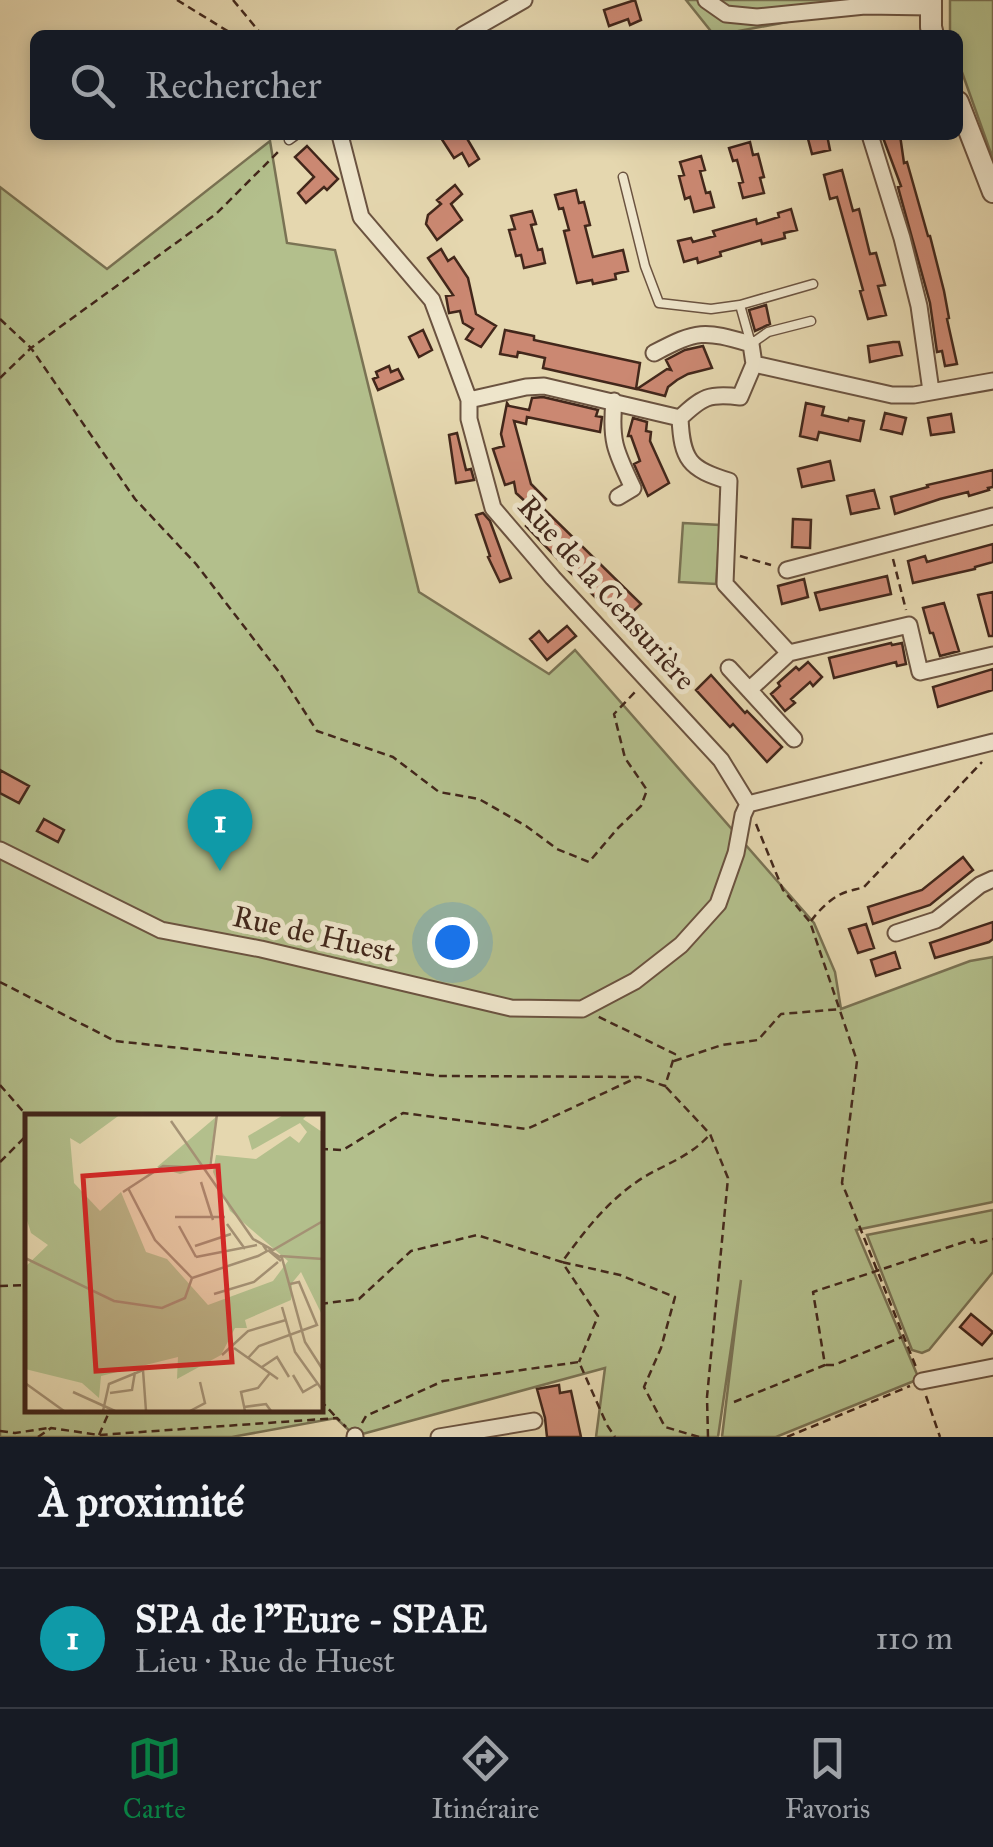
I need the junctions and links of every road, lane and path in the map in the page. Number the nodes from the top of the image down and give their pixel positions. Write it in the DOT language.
graph roads {
  1 [pos="177,0"];
  2 [pos="234,0"];
  3 [pos="524,0"];
  4 [pos="706,0"];
  5 [pos="928,2"];
  6 [pos="226,30"];
  7 [pos="258,30"];
  8 [pos="472,30"];
  9 [pos="931,30"];
  10 [pos="963,115"];
  11 [pos="290,140"];
  12 [pos="341,140"];
  13 [pos="872,140"];
  14 [pos="622,177"];
  15 [pos="993,192"];
  16 [pos="814,284"];
  17 [pos="740,305"];
  18 [pos="0,319"];
  19 [pos="811,322"];
  20 [pos="751,344"];
  21 [pos="31,348"];
  22 [pos="654,353"];
  23 [pos="754,364"];
  24 [pos="0,378"];
  25 [pos="993,381"];
  26 [pos="932,390"];
  27 [pos="468,400"];
  28 [pos="614,401"];
  29 [pos="680,418"];
  30 [pos="618,496"];
  31 [pos="993,516"];
  32 [pos="889,544"];
  33 [pos="726,552"];
  34 [pos="786,570"];
  35 [pos="909,624"];
  36 [pos="789,652"];
  37 [pos="993,655"];
  38 [pos="729,668"];
  39 [pos="647,679"];
  40 [pos="749,690"];
  41 [pos="794,739"];
  42 [pos="993,742"];
  43 [pos="993,751"];
  44 [pos="748,804"];
  45 [pos="0,850"];
  46 [pos="993,879"];
  47 [pos="810,922"];
  48 [pos="896,933"];
  49 [pos="0,982"];
  50 [pos="582,1009"];
  51 [pos="841,1009"];
  52 [pos="673,1061"];
  53 [pos="639,1076"];
  54 [pos="0,1084"];
  55 [pos="665,1086"];
  56 [pos="25,1114"];
  57 [pos="710,1134"];
  58 [pos="25,1137"];
  59 [pos="322,1149"];
  60 [pos="0,1162"];
  61 [pos="993,1239"];
  62 [pos="562,1262"];
  63 [pos="877,1270"];
  64 [pos="25,1285"];
  65 [pos="0,1286"];
  66 [pos="322,1304"];
  67 [pos="904,1336"];
  68 [pos="579,1362"];
  69 [pos="825,1365"];
  70 [pos="993,1367"];
  71 [pos="922,1381"];
  72 [pos="322,1402"];
  73 [pos="734,1402"];
  74 [pos="109,1412"];
  75 [pos="336,1418"];
  76 [pos="534,1421"];
  77 [pos="51,1428"];
  78 [pos="0,1431"];
  79 [pos="99,1435"];
  80 [pos="355,1436"];
  81 [pos="38,1437"];
  82 [pos="439,1437"];
  83 [pos="616,1437"];
  84 [pos="699,1437"];
  85 [pos="708,1437"];
  86 [pos="787,1437"];
  87 [pos="940,1437"];
  1 -- 6 [label="path"];
  2 -- 7 [label="path"];
  3 -- 8 [label="street"];
  4 -- 5 [label="street"];
  5 -- 9 [label="street"];
  10 -- 15 [label="street"];
  11 -- 21 [label="path"];
  12 -- 27 [label="street, Rue de la Censurière"];
  13 -- 26 [label="street"];
  14 -- 17 [label="lane"];
  16 -- 17 [label="lane"];
  17 -- 20 [label="lane"];
  18 -- 21 [label="path"];
  19 -- 20 [label="lane"];
  20 -- 22 [label="street"];
  20 -- 23 [label="street"];
  21 -- 24 [label="path"];
  21 -- 39 [label="path"];
  23 -- 26 [label="street"];
  23 -- 29 [label="street"];
  25 -- 26 [label="street"];
  27 -- 28 [label="street"];
  27 -- 39 [label="street, Rue de la Censurière"];
  28 -- 29 [label="street"];
  28 -- 30 [label="street"];
  29 -- 33 [label="street"];
  31 -- 32 [label="street"];
  32 -- 34 [label="street"];
  32 -- 35 [label="path"];
  33 -- 34 [label="path"];
  33 -- 36 [label="street"];
  35 -- 36 [label="street"];
  35 -- 37 [label="street"];
  36 -- 40 [label="street"];
  38 -- 40 [label="street"];
  39 -- 44 [label="street, Rue de la Censurière"];
  40 -- 41 [label="street"];
  42 -- 44 [label="street"];
  43 -- 47 [label="path"];
  44 -- 47 [label="path"];
  44 -- 50 [label="street, Rue de Huest"];
  45 -- 50 [label="street, Rue de Huest"];
  46 -- 48 [label="street"];
  47 -- 51 [label="path"];
  49 -- 53 [label="path"];
  50 -- 52 [label="path"];
  51 -- 52 [label="path"];
  51 -- 63 [label="path"];
  52 -- 55 [label="path"];
  53 -- 55 [label="path"];
  53 -- 59 [label="path"];
  54 -- 56 [label="path"];
  55 -- 57 [label="path"];
  57 -- 62 [label="path"];
  57 -- 85 [label="path"];
  58 -- 60 [label="path"];
  61 -- 63 [label="path"];
  62 -- 66 [label="path"];
  62 -- 68 [label="path"];
  62 -- 84 [label="path"];
  63 -- 67 [label="path"];
  63 -- 69 [label="path"];
  64 -- 65 [label="path"];
  67 -- 69 [label="path"];
  67 -- 71 [label="path"];
  68 -- 80 [label="path"];
  68 -- 83 [label="path"];
  69 -- 73 [label="path"];
  70 -- 71 [label="street"];
  71 -- 86 [label="path"];
  71 -- 87 [label="path"];
  72 -- 75 [label="path"];
  74 -- 79 [label="path"];
  75 -- 79 [label="path"];
  75 -- 80 [label="path"];
  76 -- 82 [label="street"];
  77 -- 78 [label="path"];
  77 -- 79 [label="path"];
  77 -- 81 [label="path"];
}
